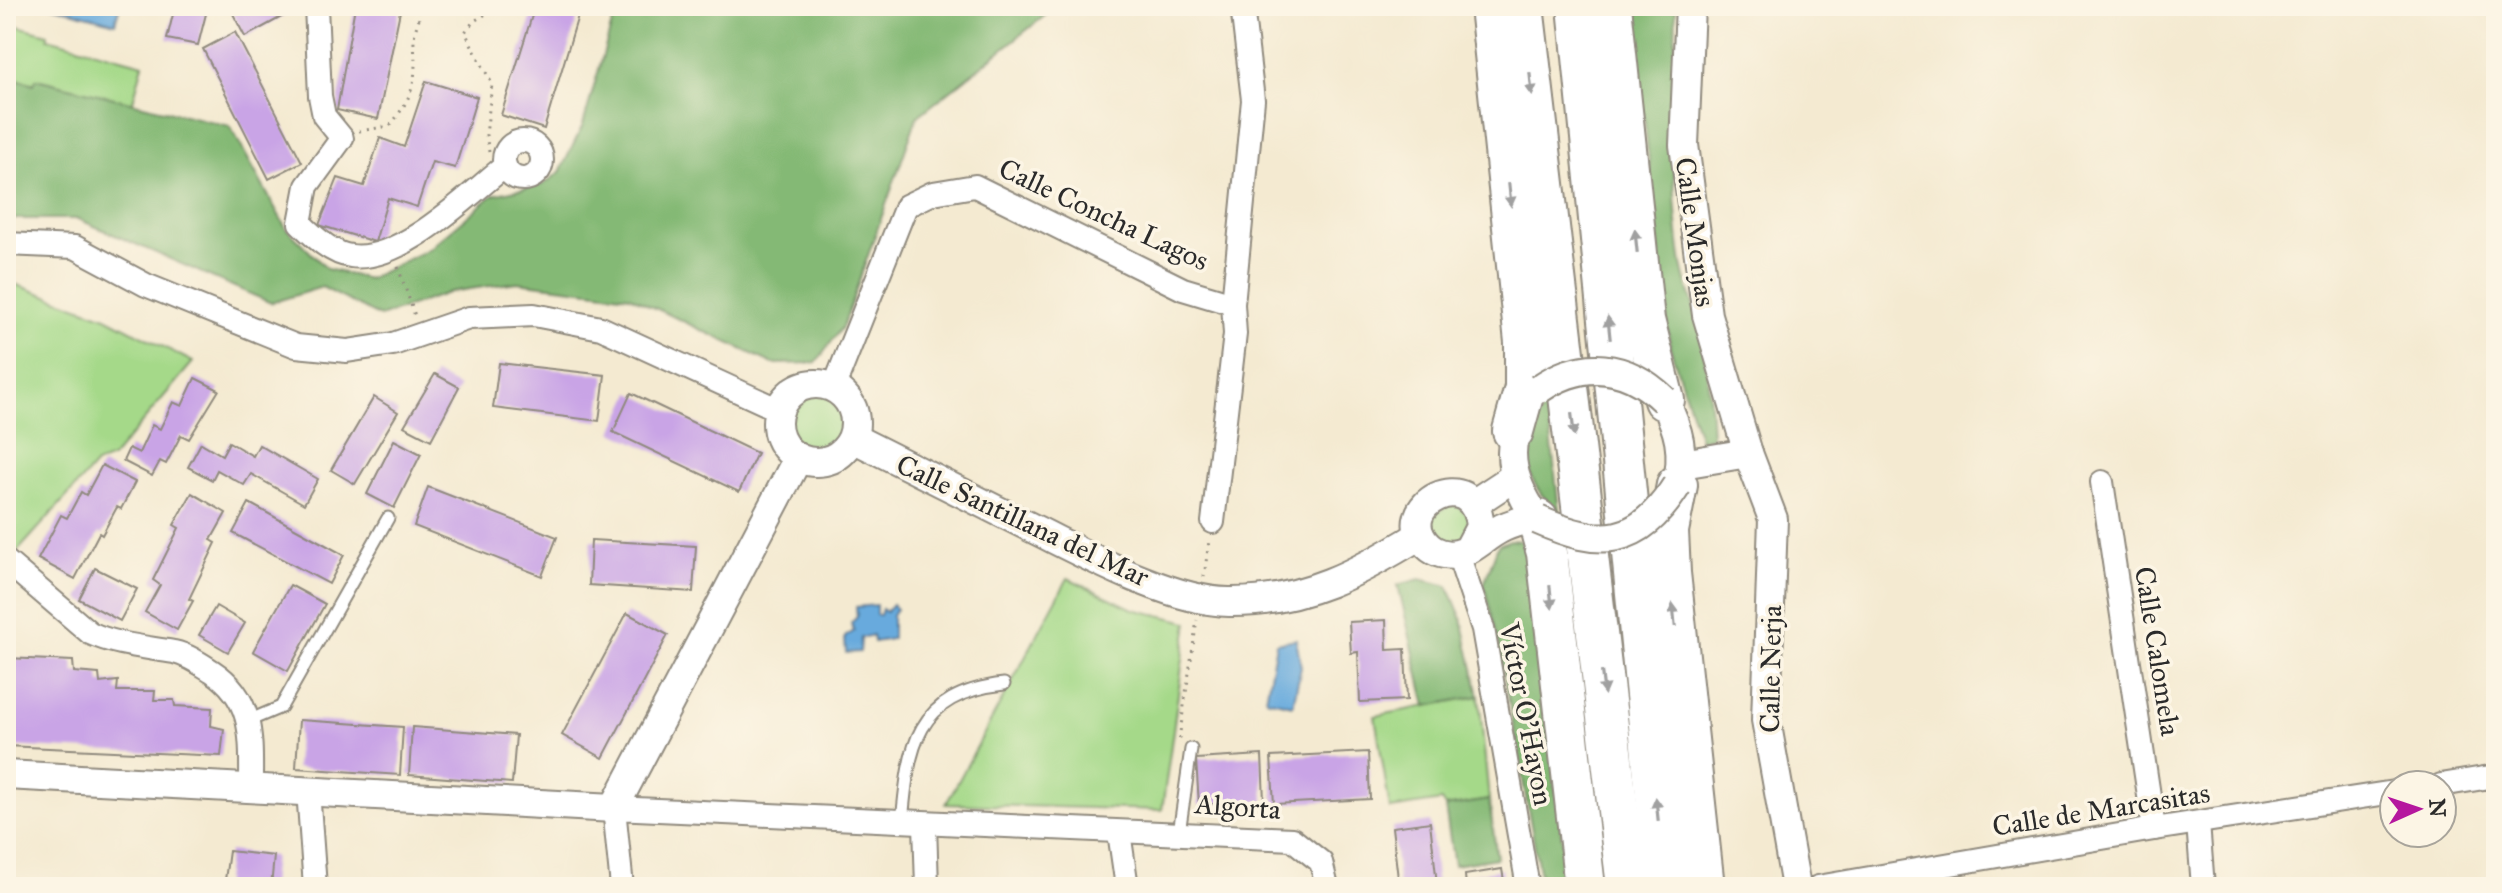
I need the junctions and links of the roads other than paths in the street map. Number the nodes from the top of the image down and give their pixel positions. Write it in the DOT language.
graph roads {
  1 [pos="316,6"];
  2 [pos="1242,6"];
  3 [pos="1490,6"];
  4 [pos="1523,6"];
  5 [pos="1578,6"];
  6 [pos="1611,6"];
  7 [pos="1690,6"];
  8 [pos="499,171"];
  9 [pos="6,244"];
  10 [pos="1233,304"];
  11 [pos="834,387"];
  12 [pos="1664,400"];
  13 [pos="779,410"];
  14 [pos="1513,431"];
  15 [pos="853,438"];
  16 [pos="1748,453"];
  17 [pos="798,458"];
  18 [pos="1679,474"];
  19 [pos="1514,477"];
  20 [pos="2102,482"];
  21 [pos="1473,504"];
  22 [pos="388,518"];
  23 [pos="1537,518"];
  24 [pos="1213,522"];
  25 [pos="1420,535"];
  26 [pos="1464,551"];
  27 [pos="6,561"];
  28 [pos="1004,684"];
  29 [pos="248,721"];
  30 [pos="1191,749"];
  31 [pos="6,775"];
  32 [pos="2496,776"];
  33 [pos="2458,782"];
  34 [pos="251,787"];
  35 [pos="308,790"];
  36 [pos="2378,795"];
  37 [pos="614,808"];
  38 [pos="902,823"];
  39 [pos="2198,823"];
  40 [pos="925,824"];
  41 [pos="2154,829"];
  42 [pos="1119,832"];
  43 [pos="1172,833"];
  44 [pos="315,887"];
  45 [pos="622,887"];
  46 [pos="927,887"];
  47 [pos="1127,887"];
  48 [pos="1327,887"];
  49 [pos="1528,887"];
  50 [pos="1585,887"];
  51 [pos="1627,887"];
  52 [pos="1665,887"];
  53 [pos="1704,887"];
  54 [pos="1796,887"];
  55 [pos="1818,887"];
  56 [pos="2203,887"];
  1 -- 8 [label="street"];
  2 -- 10 [label="street"];
  3 -- 14 [label="highway, one-way"];
  4 -- 51 [label="highway, one-way"];
  52 -- 5 [label="highway, one-way"];
  12 -- 6 [label="highway, one-way"];
  7 -- 16 [label="street, Calle Monjas"];
  9 -- 13 [label="street"];
  10 -- 11 [label="street, Calle Concha Lagos"];
  10 -- 24 [label="street"];
  11 -- 13 [label="street"];
  11 -- 15 [label="street"];
  12 -- 14 [label="street, bridge"];
  12 -- 18 [label="street"];
  13 -- 17 [label="street"];
  14 -- 19 [label="street"];
  15 -- 17 [label="street"];
  15 -- 25 [label="street, Calle Santillana del Mar"];
  16 -- 18 [label="street"];
  16 -- 54 [label="street, Calle Nerja"];
  17 -- 37 [label="street"];
  18 -- 23 [label="street, bridge"];
  53 -- 18 [label="highway, one-way"];
  19 -- 21 [label="street"];
  19 -- 23 [label="street"];
  20 -- 41 [label="street, Calle Calomela"];
  21 -- 25 [label="street"];
  21 -- 26 [label="street"];
  22 -- 29 [label="lane"];
  23 -- 26 [label="street"];
  23 -- 50 [label="highway, one-way"];
  25 -- 26 [label="street"];
  26 -- 49 [label="street, Víctor O'Hayon"];
  27 -- 29 [label="street"];
  28 -- 38 [label="lane"];
  29 -- 34 [label="street"];
  30 -- 43 [label="lane"];
  31 -- 34 [label="street"];
  32 -- 33 [label="street"];
  34 -- 35 [label="street"];
  35 -- 37 [label="street"];
  35 -- 44 [label="street"];
  36 -- 39 [label="street, Calle de Marcasitas"];
  37 -- 38 [label="street, Algorta"];
  37 -- 45 [label="street"];
  38 -- 40 [label="street, Algorta"];
  39 -- 41 [label="street, Calle de Marcasitas"];
  39 -- 56 [label="street"];
  40 -- 42 [label="street, Algorta"];
  40 -- 46 [label="street"];
  41 -- 55 [label="street, Calle de Marcasitas"];
  42 -- 43 [label="street, Algorta"];
  42 -- 47 [label="street"];
  43 -- 48 [label="street, Algorta"];
}
